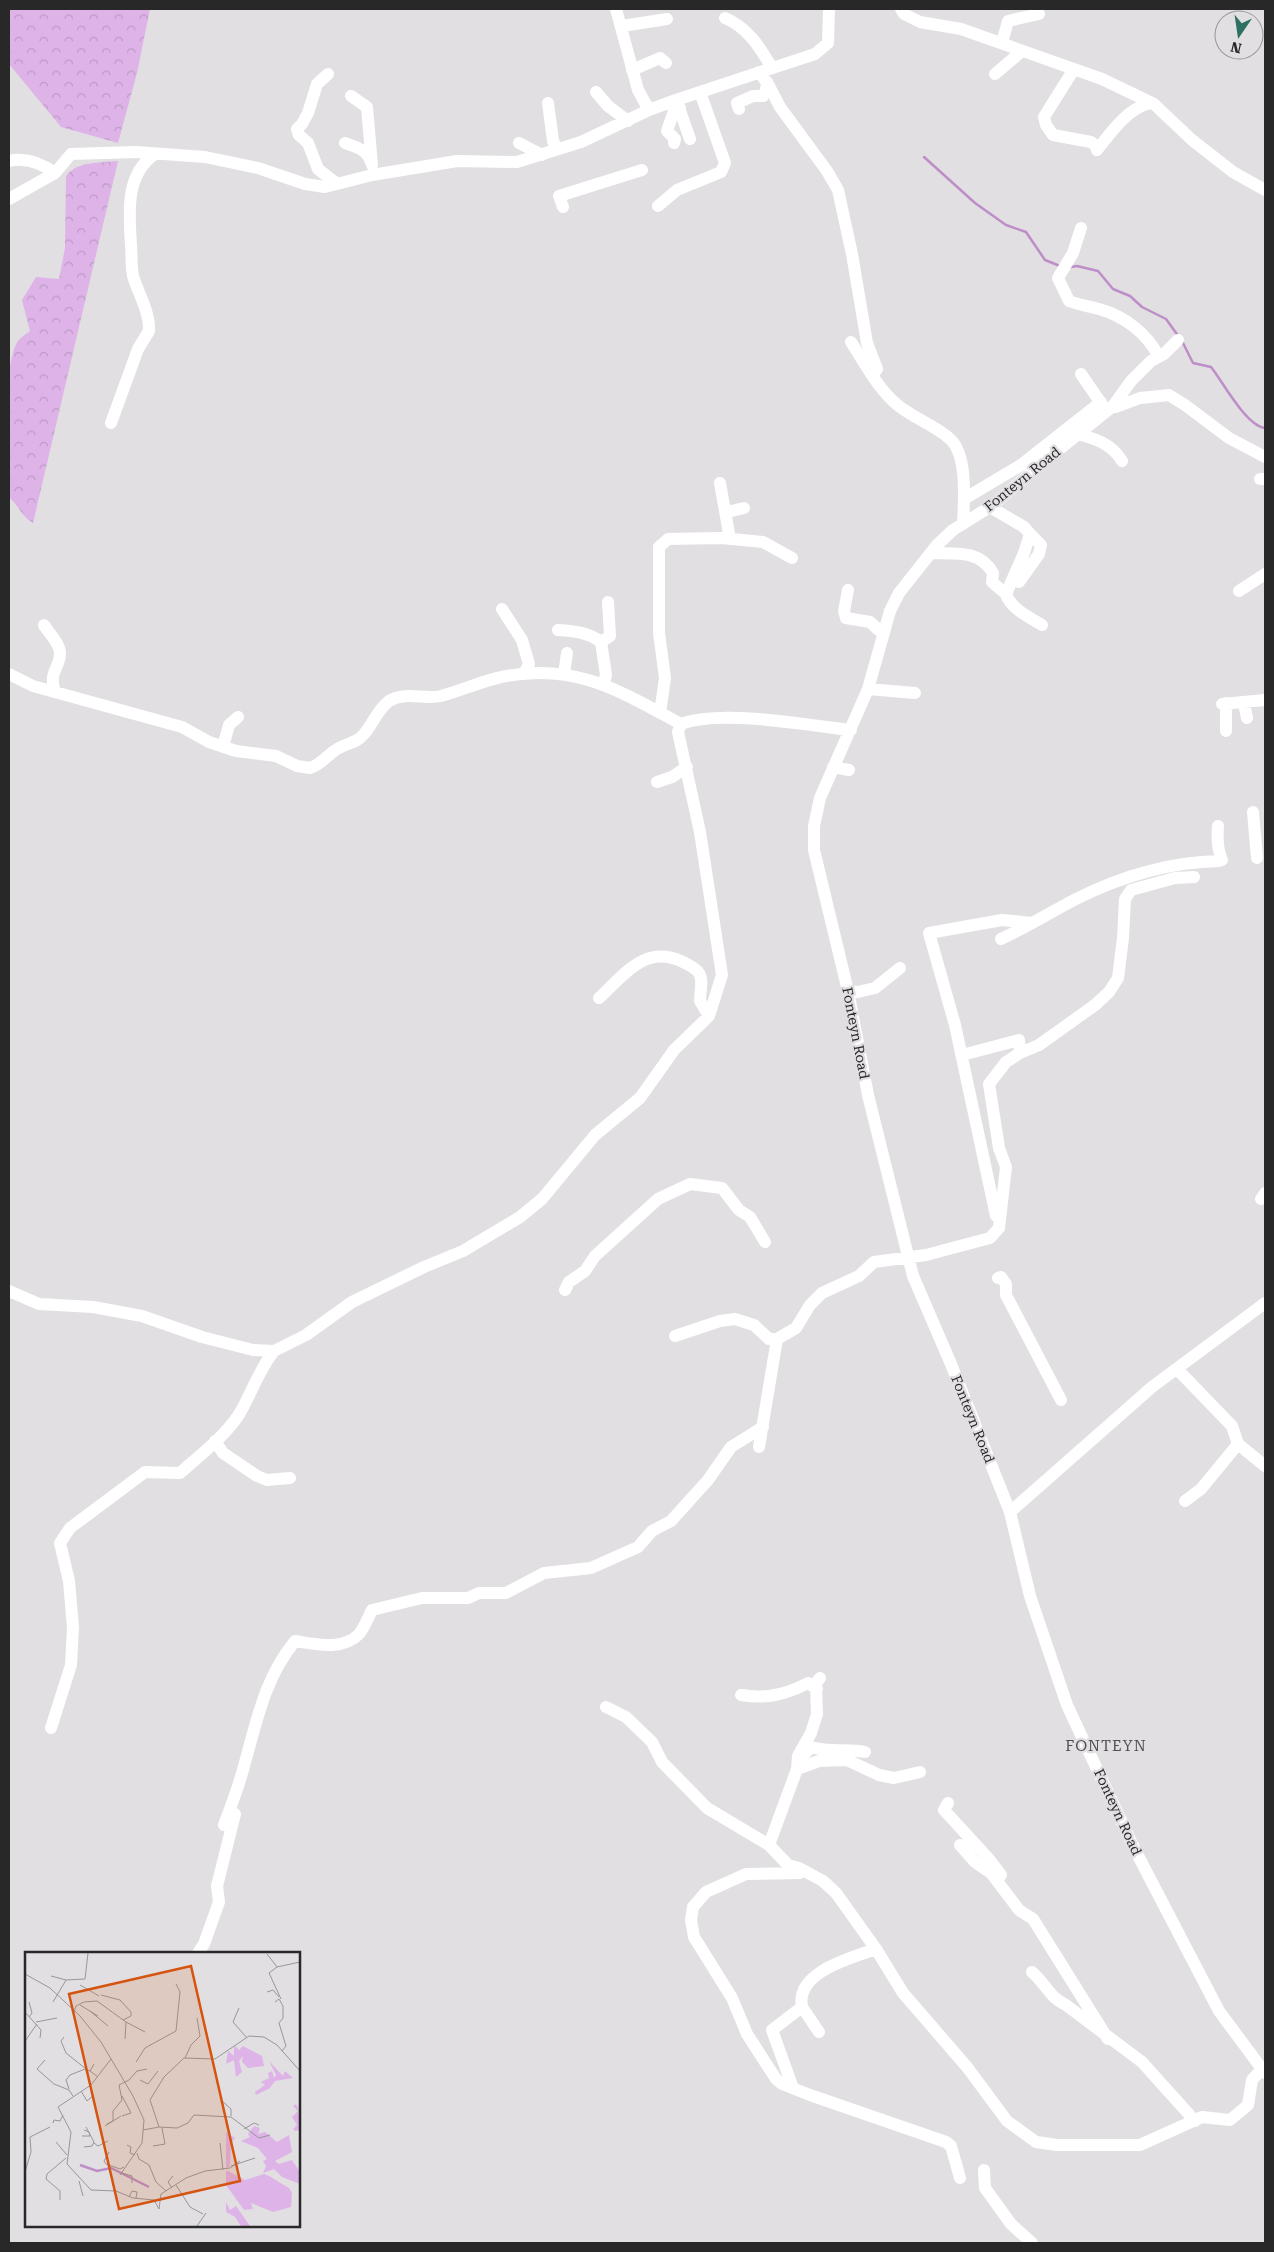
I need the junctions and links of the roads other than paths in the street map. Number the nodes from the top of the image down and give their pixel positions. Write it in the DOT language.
graph roads {
  1 [pos="616,9"];
  2 [pos="828,9"];
  3 [pos="901,9"];
  4 [pos="1039,14"];
  5 [pos="725,18"];
  6 [pos="667,19"];
  7 [pos="622,26"];
  8 [pos="1002,43"];
  9 [pos="1022,50"];
  10 [pos="666,63"];
  11 [pos="772,68"];
  12 [pos="1074,69"];
  13 [pos="632,70"];
  14 [pos="328,74"];
  15 [pos="995,74"];
  16 [pos="763,77"];
  17 [pos="596,92"];
  18 [pos="700,92"];
  19 [pos="351,96"];
  20 [pos="548,103"];
  21 [pos="1150,103"];
  22 [pos="678,104"];
  23 [pos="649,110"];
  24 [pos="739,110"];
  25 [pos="628,121"];
  26 [pos="690,139"];
  27 [pos="345,142"];
  28 [pos="519,143"];
  29 [pos="674,144"];
  30 [pos="557,149"];
  31 [pos="155,154"];
  32 [pos="542,155"];
  33 [pos="9,161"];
  34 [pos="374,170"];
  35 [pos="642,170"];
  36 [pos="55,173"];
  37 [pos="337,184"];
  38 [pos="1265,190"];
  39 [pos="9,199"];
  40 [pos="658,206"];
  41 [pos="563,207"];
  42 [pos="1081,228"];
  43 [pos="1178,340"];
  44 [pos="851,342"];
  45 [pos="1159,357"];
  46 [pos="1080,374"];
  47 [pos="873,375"];
  48 [pos="1108,407"];
  49 [pos="111,423"];
  50 [pos="1078,434"];
  51 [pos="1265,457"];
  52 [pos="1122,461"];
  53 [pos="720,483"];
  54 [pos="964,499"];
  55 [pos="990,507"];
  56 [pos="744,508"];
  57 [pos="727,512"];
  58 [pos="963,524"];
  59 [pos="1030,534"];
  60 [pos="730,539"];
  61 [pos="931,553"];
  62 [pos="792,558"];
  63 [pos="1265,574"];
  64 [pos="1018,582"];
  65 [pos="848,590"];
  66 [pos="1239,591"];
  67 [pos="1006,594"];
  68 [pos="608,602"];
  69 [pos="502,609"];
  70 [pos="44,625"];
  71 [pos="1042,625"];
  72 [pos="558,630"];
  73 [pos="883,634"];
  74 [pos="600,642"];
  75 [pos="567,653"];
  76 [pos="9,674"];
  77 [pos="524,674"];
  78 [pos="564,674"];
  79 [pos="604,684"];
  80 [pos="868,689"];
  81 [pos="55,692"];
  82 [pos="915,693"];
  83 [pos="1265,700"];
  84 [pos="1244,703"];
  85 [pos="660,713"];
  86 [pos="238,717"];
  87 [pos="1247,718"];
  88 [pos="681,724"];
  89 [pos="851,730"];
  90 [pos="1226,731"];
  91 [pos="223,747"];
  92 [pos="687,767"];
  93 [pos="833,767"];
  94 [pos="849,770"];
  95 [pos="657,782"];
  96 [pos="1253,812"];
  97 [pos="1218,826"];
  98 [pos="1257,858"];
  99 [pos="1194,877"];
  100 [pos="1032,923"];
  101 [pos="1001,939"];
  102 [pos="900,968"];
  103 [pos="848,991"];
  104 [pos="599,998"];
  105 [pos="708,1016"];
  106 [pos="1020,1053"];
  107 [pos="962,1055"];
  108 [pos="999,1228"];
  109 [pos="765,1242"];
  110 [pos="907,1256"];
  111 [pos="998,1278"];
  112 [pos="565,1290"];
  113 [pos="9,1291"];
  114 [pos="1265,1303"];
  115 [pos="675,1336"];
  116 [pos="777,1339"];
  117 [pos="274,1352"];
  118 [pos="1177,1369"];
  119 [pos="1061,1400"];
  120 [pos="764,1427"];
  121 [pos="215,1441"];
  122 [pos="1238,1444"];
  123 [pos="759,1447"];
  124 [pos="1265,1466"];
  125 [pos="290,1478"];
  126 [pos="1185,1501"];
  127 [pos="1010,1512"];
  128 [pos="741,1695"];
  129 [pos="606,1707"];
  130 [pos="51,1728"];
  131 [pos="865,1752"];
  132 [pos="244,1768"];
  133 [pos="797,1769"];
  134 [pos="920,1772"];
  135 [pos="948,1803"];
  136 [pos="224,1825"];
  137 [pos="960,1844"];
  138 [pos="769,1845"];
  139 [pos="805,1873"];
  140 [pos="1034,1919"];
  141 [pos="876,1949"];
  142 [pos="199,1952"];
  143 [pos="1032,1972"];
  144 [pos="802,2007"];
  145 [pos="818,2032"];
  146 [pos="1108,2039"];
  147 [pos="1263,2072"];
  148 [pos="793,2088"];
  149 [pos="1195,2121"];
  150 [pos="984,2170"];
  151 [pos="960,2178"];
  152 [pos="1032,2243"];
  1 -- 7 [label="street"];
  2 -- 11 [label="street"];
  3 -- 8 [label="street"];
  4 -- 8 [label="street"];
  5 -- 11 [label="street"];
  6 -- 7 [label="street"];
  7 -- 13 [label="street"];
  8 -- 9 [label="street"];
  9 -- 12 [label="street"];
  9 -- 15 [label="street"];
  10 -- 13 [label="street"];
  11 -- 16 [label="street"];
  12 -- 21 [label="street"];
  12 -- 21 [label="street"];
  13 -- 23 [label="street"];
  14 -- 37 [label="street"];
  16 -- 18 [label="street"];
  16 -- 24 [label="street"];
  16 -- 47 [label="street"];
  17 -- 25 [label="street"];
  18 -- 22 [label="street"];
  18 -- 40 [label="street"];
  19 -- 34 [label="street"];
  20 -- 30 [label="street"];
  21 -- 38 [label="street"];
  22 -- 23 [label="street"];
  22 -- 26 [label="street"];
  22 -- 29 [label="street"];
  23 -- 25 [label="street"];
  25 -- 30 [label="street"];
  27 -- 34 [label="street"];
  28 -- 32 [label="street"];
  30 -- 32 [label="street"];
  31 -- 36 [label="street"];
  31 -- 37 [label="street"];
  31 -- 49 [label="street"];
  32 -- 34 [label="street"];
  33 -- 36 [label="street"];
  34 -- 37 [label="street"];
  35 -- 41 [label="street"];
  36 -- 39 [label="street"];
  42 -- 45 [label="street"];
  43 -- 45 [label="street, Fonteyn Road"];
  44 -- 47 [label="street"];
  45 -- 48 [label="street, Fonteyn Road"];
  46 -- 48 [label="street"];
  47 -- 54 [label="street"];
  48 -- 50 [label="street, Fonteyn Road"];
  48 -- 51 [label="street"];
  48 -- 54 [label="street"];
  50 -- 52 [label="street"];
  50 -- 55 [label="street, Fonteyn Road"];
  53 -- 57 [label="street"];
  54 -- 58 [label="street"];
  55 -- 58 [label="street, Fonteyn Road"];
  55 -- 59 [label="street"];
  56 -- 57 [label="street"];
  57 -- 60 [label="street"];
  58 -- 61 [label="street, Fonteyn Road"];
  59 -- 64 [label="street"];
  59 -- 67 [label="street"];
  60 -- 62 [label="street"];
  60 -- 85 [label="street"];
  61 -- 67 [label="street"];
  61 -- 73 [label="street, Fonteyn Road"];
  63 -- 66 [label="street"];
  65 -- 73 [label="street"];
  67 -- 71 [label="street"];
  68 -- 74 [label="street"];
  69 -- 77 [label="street"];
  70 -- 81 [label="street"];
  72 -- 74 [label="street"];
  73 -- 80 [label="street, Fonteyn Road"];
  74 -- 79 [label="street"];
  75 -- 78 [label="street"];
  76 -- 81 [label="street"];
  77 -- 78 [label="street"];
  77 -- 91 [label="street"];
  78 -- 79 [label="street"];
  79 -- 85 [label="street"];
  80 -- 82 [label="street"];
  80 -- 89 [label="street, Fonteyn Road"];
  81 -- 91 [label="street"];
  83 -- 84 [label="street"];
  84 -- 87 [label="street"];
  84 -- 90 [label="street"];
  85 -- 88 [label="street"];
  86 -- 91 [label="street"];
  88 -- 89 [label="street"];
  88 -- 92 [label="street"];
  89 -- 93 [label="street, Fonteyn Road"];
  92 -- 95 [label="street"];
  92 -- 105 [label="street"];
  93 -- 94 [label="street"];
  93 -- 103 [label="street, Fonteyn Road"];
  96 -- 98 [label="street"];
  97 -- 100 [label="street"];
  99 -- 106 [label="street"];
  100 -- 101 [label="street"];
  100 -- 107 [label="street"];
  102 -- 103 [label="street"];
  103 -- 110 [label="street, Fonteyn Road"];
  104 -- 105 [label="street"];
  105 -- 117 [label="street"];
  106 -- 107 [label="street"];
  106 -- 108 [label="street"];
  107 -- 108 [label="street"];
  108 -- 110 [label="street"];
  109 -- 112 [label="street"];
  110 -- 116 [label="street"];
  110 -- 127 [label="street, Fonteyn Road"];
  111 -- 119 [label="street"];
  113 -- 117 [label="street"];
  114 -- 118 [label="street"];
  115 -- 116 [label="street"];
  116 -- 120 [label="street"];
  117 -- 121 [label="street"];
  118 -- 122 [label="street"];
  118 -- 127 [label="street"];
  120 -- 123 [label="street"];
  120 -- 132 [label="street"];
  121 -- 125 [label="street"];
  121 -- 130 [label="street"];
  122 -- 124 [label="street"];
  122 -- 126 [label="street"];
  127 -- 147 [label="street, Fonteyn Road"];
  128 -- 133 [label="street"];
  129 -- 138 [label="street"];
  131 -- 133 [label="street"];
  132 -- 136 [label="street"];
  132 -- 142 [label="street"];
  133 -- 134 [label="street"];
  133 -- 138 [label="street"];
  135 -- 140 [label="street"];
  137 -- 140 [label="street"];
  138 -- 139 [label="street"];
  139 -- 141 [label="street"];
  139 -- 148 [label="street"];
  140 -- 146 [label="street"];
  141 -- 144 [label="street"];
  141 -- 149 [label="street"];
  143 -- 146 [label="street"];
  144 -- 145 [label="street"];
  144 -- 148 [label="street"];
  146 -- 149 [label="street"];
  147 -- 149 [label="street"];
  148 -- 151 [label="street"];
  150 -- 152 [label="street"];
}
